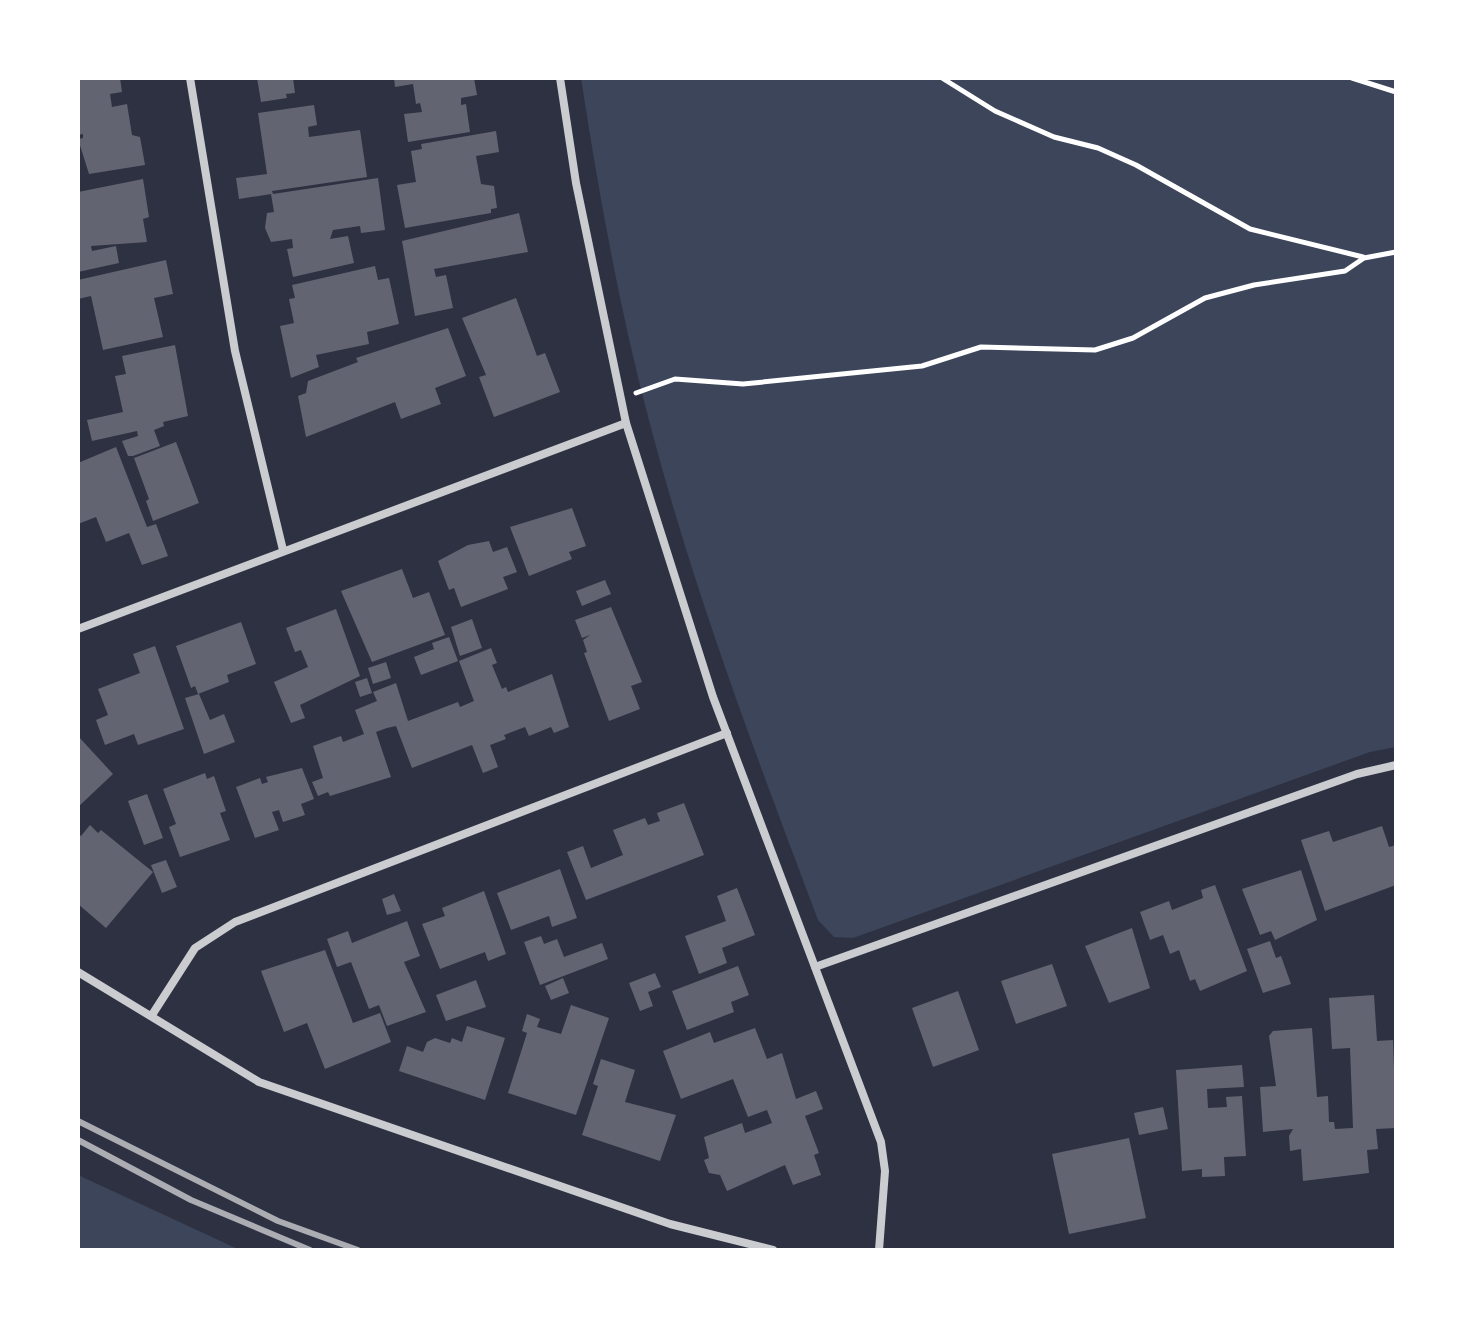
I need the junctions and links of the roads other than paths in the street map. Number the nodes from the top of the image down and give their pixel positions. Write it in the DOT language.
graph roads {
  1 [pos="190,78"];
  2 [pos="560,78"];
  3 [pos="626,423"];
  4 [pos="283,550"];
  5 [pos="78,629"];
  6 [pos="727,733"];
  7 [pos="1396,765"];
  8 [pos="815,967"];
  9 [pos="78,972"];
  10 [pos="152,1015"];
  11 [pos="773,1250"];
  12 [pos="879,1250"];
  1 -- 4 [label="street"];
  2 -- 3 [label="street"];
  3 -- 4 [label="street"];
  3 -- 6 [label="street"];
  4 -- 5 [label="street"];
  6 -- 8 [label="street"];
  6 -- 10 [label="street"];
  7 -- 8 [label="street"];
  8 -- 12 [label="street"];
  9 -- 10 [label="street"];
  10 -- 11 [label="street"];
}
